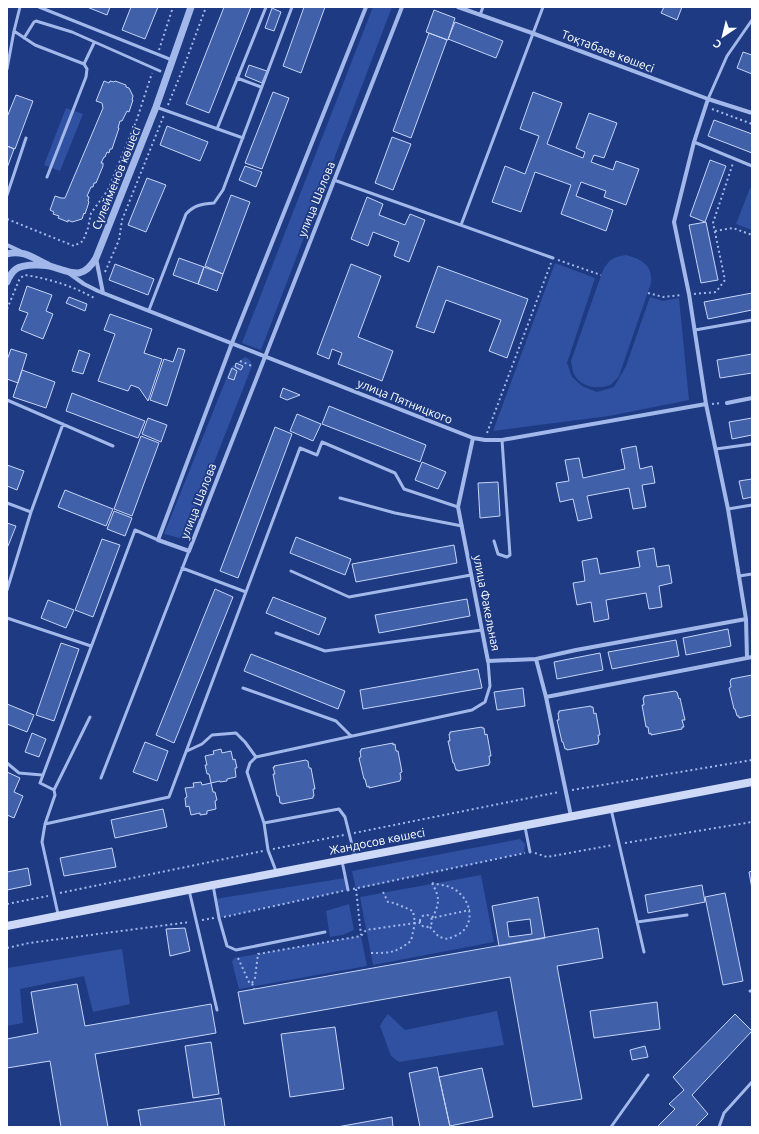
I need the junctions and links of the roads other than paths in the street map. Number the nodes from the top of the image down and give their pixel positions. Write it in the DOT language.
graph roads {
  1 [pos="20,7"];
  2 [pos="39,7"];
  3 [pos="191,7"];
  4 [pos="266,7"];
  5 [pos="292,7"];
  6 [pos="366,7"];
  7 [pos="402,7"];
  8 [pos="458,7"];
  9 [pos="483,7"];
  10 [pos="542,7"];
  11 [pos="480,15"];
  12 [pos="752,20"];
  13 [pos="14,31"];
  14 [pos="532,33"];
  15 [pos="24,38"];
  16 [pos="94,43"];
  17 [pos="172,60"];
  18 [pos="84,64"];
  19 [pos="7,69"];
  20 [pos="160,71"];
  21 [pos="237,78"];
  22 [pos="262,87"];
  23 [pos="708,99"];
  24 [pos="156,107"];
  25 [pos="752,113"];
  26 [pos="217,129"];
  27 [pos="26,138"];
  28 [pos="242,138"];
  29 [pos="694,142"];
  30 [pos="752,166"];
  31 [pos="47,177"];
  32 [pos="334,180"];
  33 [pos="7,195"];
  34 [pos="461,225"];
  35 [pos="7,245"];
  36 [pos="24,253"];
  37 [pos="7,254"];
  38 [pos="96,258"];
  39 [pos="553,258"];
  40 [pos="52,266"];
  41 [pos="70,274"];
  42 [pos="7,282"];
  43 [pos="103,293"];
  44 [pos="149,310"];
  45 [pos="752,320"];
  46 [pos="695,330"];
  47 [pos="232,343"];
  48 [pos="265,356"];
  49 [pos="752,398"];
  50 [pos="7,400"];
  51 [pos="727,403"];
  52 [pos="706,404"];
  53 [pos="63,424"];
  54 [pos="473,438"];
  55 [pos="502,440"];
  56 [pos="752,444"];
  57 [pos="113,446"];
  58 [pos="716,449"];
  59 [pos="340,498"];
  60 [pos="7,503"];
  61 [pos="752,505"];
  62 [pos="458,507"];
  63 [pos="728,508"];
  64 [pos="31,512"];
  65 [pos="462,526"];
  66 [pos="158,540"];
  67 [pos="494,541"];
  68 [pos="189,551"];
  69 [pos="182,568"];
  70 [pos="291,571"];
  71 [pos="752,574"];
  72 [pos="471,575"];
  73 [pos="739,576"];
  74 [pos="7,590"];
  75 [pos="246,592"];
  76 [pos="7,618"];
  77 [pos="746,619"];
  78 [pos="482,630"];
  79 [pos="276,633"];
  80 [pos="91,646"];
  81 [pos="750,658"];
  82 [pos="536,659"];
  83 [pos="488,661"];
  84 [pos="243,688"];
  85 [pos="546,697"];
  86 [pos="90,717"];
  87 [pos="351,736"];
  88 [pos="187,750"];
  89 [pos="256,757"];
  90 [pos="7,763"];
  91 [pos="42,775"];
  92 [pos="101,778"];
  93 [pos="752,782"];
  94 [pos="54,790"];
  95 [pos="611,809"];
  96 [pos="571,816"];
  97 [pos="264,823"];
  98 [pos="45,824"];
  99 [pos="525,825"];
  100 [pos="530,852"];
  101 [pos="355,858"];
  102 [pos="342,860"];
  103 [pos="276,873"];
  104 [pos="213,885"];
  105 [pos="189,890"];
  106 [pos="348,890"];
  107 [pos="687,915"];
  108 [pos="59,916"];
  109 [pos="637,922"];
  110 [pos="7,926"];
  111 [pos="325,932"];
  112 [pos="644,952"];
  113 [pos="217,1010"];
  114 [pos="648,1075"];
  115 [pos="752,1082"];
  116 [pos="611,1127"];
  117 [pos="719,1127"];
  1 -- 13 [label="lane"];
  2 -- 17 [label="lane"];
  3 -- 17 [label="street, Сүлейменов көшесі"];
  4 -- 21 [label="lane"];
  5 -- 22 [label="lane"];
  6 -- 47 [label="street, улица Шалова"];
  7 -- 32 [label="street, улица Шалова"];
  8 -- 11 [label="street, Тоқтабаев көшесі"];
  9 -- 11 [label="lane"];
  10 -- 14 [label="lane"];
  11 -- 14 [label="street, Тоқтабаев көшесі"];
  12 -- 23 [label="lane"];
  13 -- 15 [label="lane"];
  13 -- 19 [label="lane"];
  14 -- 23 [label="street, Тоқтабаев көшесі"];
  14 -- 34 [label="lane"];
  15 -- 16 [label="lane"];
  15 -- 18 [label="lane"];
  16 -- 18 [label="lane"];
  16 -- 20 [label="lane"];
  17 -- 24 [label="street, Сүлейменов көшесі"];
  18 -- 31 [label="lane"];
  21 -- 22 [label="lane"];
  21 -- 26 [label="lane"];
  22 -- 28 [label="lane"];
  23 -- 25 [label="street, Тоқтабаев көшесі"];
  23 -- 29 [label="street"];
  24 -- 26 [label="lane"];
  24 -- 38 [label="street, Сүлейменов көшесі"];
  26 -- 28 [label="lane"];
  27 -- 33 [label="lane"];
  28 -- 44 [label="lane"];
  29 -- 30 [label="lane"];
  29 -- 46 [label="street"];
  32 -- 34 [label="lane"];
  32 -- 48 [label="street, улица Шалова"];
  34 -- 39 [label="lane"];
  35 -- 36 [label="street"];
  36 -- 37 [label="street"];
  36 -- 40 [label="street"];
  38 -- 41 [label="street, Сүлейменов көшесі"];
  38 -- 43 [label="street"];
  40 -- 41 [label="street"];
  40 -- 42 [label="street"];
  41 -- 43 [label="street, улица Пятницкого"];
  43 -- 44 [label="street, улица Пятницкого"];
  44 -- 47 [label="street, улица Пятницкого"];
  45 -- 46 [label="lane"];
  46 -- 52 [label="street"];
  47 -- 48 [label="street, улица Пятницкого"];
  47 -- 66 [label="street, улица Шалова"];
  48 -- 54 [label="street, улица Пятницкого"];
  48 -- 68 [label="street, улица Шалова"];
  49 -- 51 [label="street"];
  50 -- 53 [label="lane"];
  52 -- 55 [label="street, улица Пятницкого"];
  52 -- 58 [label="street"];
  53 -- 57 [label="lane"];
  53 -- 64 [label="lane"];
  54 -- 55 [label="street, улица Пятницкого"];
  54 -- 62 [label="street, улица Факельная"];
  55 -- 67 [label="lane"];
  56 -- 58 [label="lane"];
  58 -- 63 [label="street"];
  59 -- 65 [label="lane"];
  60 -- 64 [label="lane"];
  61 -- 63 [label="lane"];
  62 -- 65 [label="street, улица Факельная"];
  62 -- 75 [label="lane"];
  63 -- 73 [label="street"];
  64 -- 74 [label="lane"];
  65 -- 72 [label="street, улица Факельная"];
  66 -- 68 [label="street, улица Шалова"];
  66 -- 80 [label="lane"];
  68 -- 69 [label="lane"];
  69 -- 75 [label="lane"];
  69 -- 92 [label="lane"];
  70 -- 72 [label="lane"];
  71 -- 73 [label="lane"];
  72 -- 78 [label="street, улица Факельная"];
  73 -- 77 [label="street"];
  75 -- 88 [label="lane"];
  76 -- 80 [label="lane"];
  77 -- 81 [label="street"];
  77 -- 82 [label="street, улица Факельная"];
  78 -- 79 [label="lane"];
  78 -- 83 [label="street, улица Факельная"];
  80 -- 91 [label="lane"];
  81 -- 85 [label="street"];
  82 -- 83 [label="street, улица Факельная"];
  82 -- 85 [label="street"];
  83 -- 87 [label="lane"];
  84 -- 87 [label="lane"];
  85 -- 96 [label="street"];
  86 -- 94 [label="lane"];
  87 -- 89 [label="lane"];
  88 -- 89 [label="lane"];
  88 -- 98 [label="lane"];
  89 -- 97 [label="lane"];
  90 -- 91 [label="lane"];
  91 -- 94 [label="lane"];
  93 -- 95 [label="main road, Жандосов көшесі"];
  94 -- 98 [label="lane"];
  95 -- 96 [label="main road, Жандосов көшесі"];
  95 -- 109 [label="lane"];
  96 -- 99 [label="main road, Жандосов көшесі"];
  97 -- 101 [label="lane"];
  97 -- 103 [label="lane"];
  98 -- 108 [label="lane"];
  99 -- 100 [label="lane"];
  99 -- 101 [label="main road, Жандосов көшесі"];
  101 -- 102 [label="main road, Жандосов көшесі"];
  102 -- 103 [label="main road, Жандосов көшесі"];
  102 -- 106 [label="lane"];
  103 -- 104 [label="main road, Жандосов көшесі"];
  104 -- 105 [label="main road, Жандосов көшесі"];
  104 -- 111 [label="lane"];
  105 -- 108 [label="main road, Жандосов көшесі"];
  105 -- 113 [label="lane"];
  107 -- 109 [label="lane"];
  108 -- 110 [label="main road, Жандосов көшесі"];
  109 -- 112 [label="lane"];
  114 -- 116 [label="lane"];
  115 -- 117 [label="lane"];
}
